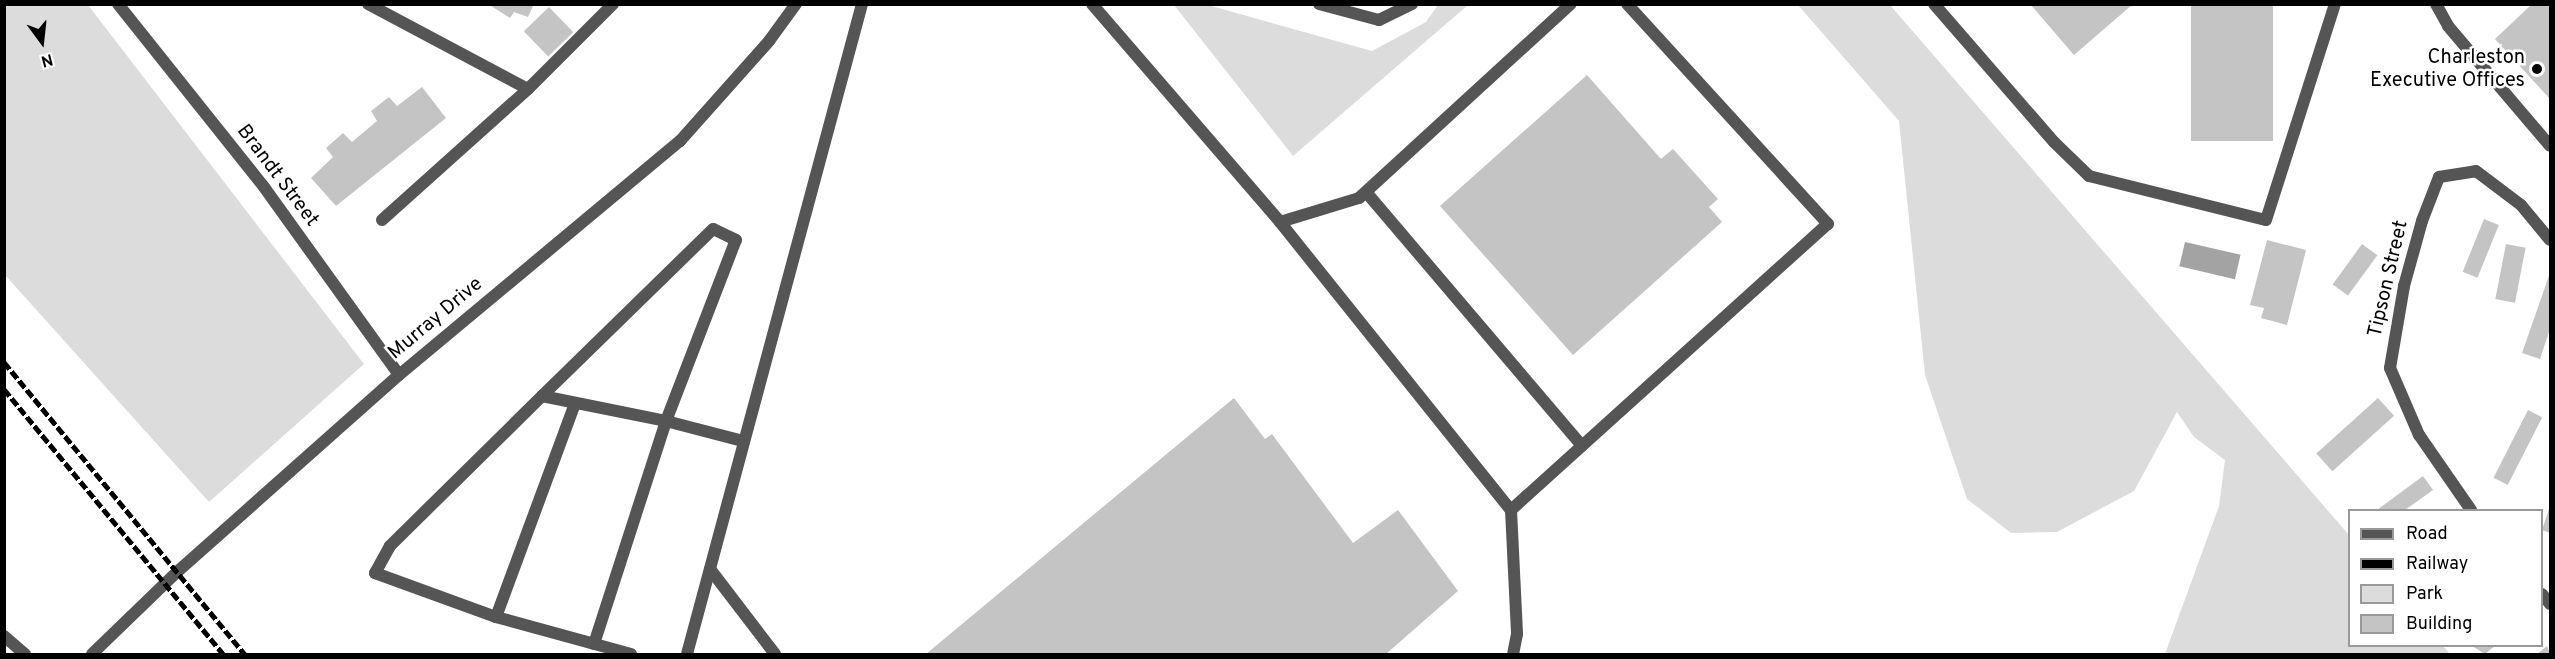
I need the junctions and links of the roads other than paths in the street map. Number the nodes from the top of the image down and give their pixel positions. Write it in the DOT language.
graph roads {
  1 [pos="118,4"];
  2 [pos="368,4"];
  3 [pos="613,4"];
  4 [pos="796,4"];
  5 [pos="862,4"];
  6 [pos="1092,4"];
  7 [pos="1319,4"];
  8 [pos="1412,4"];
  9 [pos="1571,4"];
  10 [pos="1627,4"];
  11 [pos="1934,4"];
  12 [pos="2335,4"];
  13 [pos="2436,4"];
  14 [pos="528,89"];
  15 [pos="2550,146"];
  16 [pos="1366,192"];
  17 [pos="382,220"];
  18 [pos="1280,222"];
  19 [pos="2550,240"];
  20 [pos="399,375"];
  21 [pos="542,396"];
  22 [pos="575,404"];
  23 [pos="666,421"];
  24 [pos="743,441"];
  25 [pos="1582,446"];
  26 [pos="2470,509"];
  27 [pos="1510,510"];
  28 [pos="710,569"];
  29 [pos="496,617"];
  30 [pos="4,636"];
  31 [pos="594,644"];
  32 [pos="25,654"];
  33 [pos="92,654"];
  34 [pos="631,654"];
  35 [pos="687,654"];
  36 [pos="776,654"];
  37 [pos="1513,654"];
  1 -- 20 [label="street, Brandt Street"];
  2 -- 14 [label="street"];
  3 -- 14 [label="street"];
  4 -- 20 [label="street, Murray Drive"];
  5 -- 24 [label="street"];
  6 -- 18 [label="street"];
  7 -- 8 [label="street"];
  9 -- 16 [label="street"];
  10 -- 25 [label="street"];
  11 -- 12 [label="street"];
  13 -- 15 [label="street"];
  14 -- 17 [label="street"];
  16 -- 18 [label="street"];
  16 -- 25 [label="street"];
  18 -- 27 [label="street"];
  19 -- 26 [label="street, Tipson Street"];
  20 -- 33 [label="street, Murray Drive"];
  21 -- 22 [label="street"];
  21 -- 23 [label="street"];
  21 -- 29 [label="street"];
  22 -- 23 [label="street"];
  22 -- 29 [label="street"];
  23 -- 24 [label="street"];
  23 -- 31 [label="street"];
  24 -- 28 [label="street"];
  25 -- 27 [label="street"];
  27 -- 37 [label="street"];
  28 -- 35 [label="street"];
  28 -- 36 [label="street"];
  29 -- 31 [label="street"];
  30 -- 32 [label="street"];
  31 -- 34 [label="street"];
}
